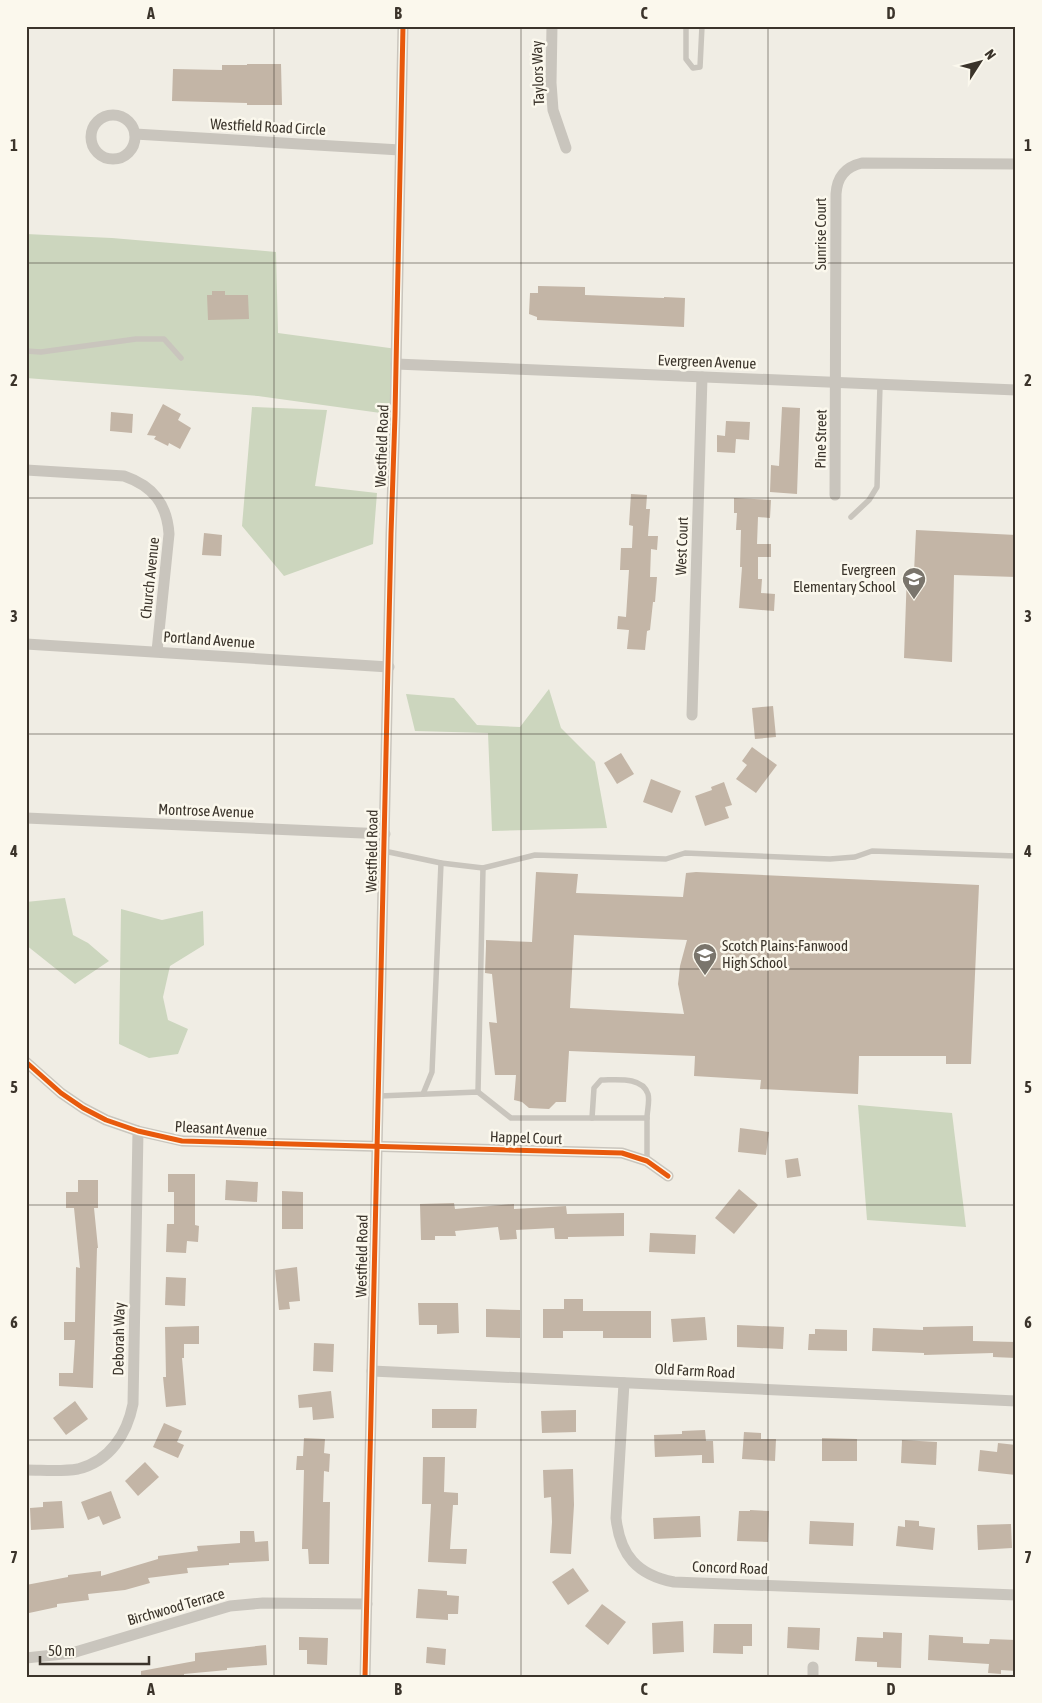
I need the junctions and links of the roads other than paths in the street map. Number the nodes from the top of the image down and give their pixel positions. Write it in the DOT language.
graph roads {
  1 [pos="403,26"];
  2 [pos="552,26"];
  3 [pos="686,26"];
  4 [pos="702,26"];
  5 [pos="135,134"];
  6 [pos="566,148"];
  7 [pos="400,150"];
  8 [pos="1016,164"];
  9 [pos="26,351"];
  10 [pos="181,358"];
  11 [pos="396,364"];
  12 [pos="702,377"];
  13 [pos="837,383"];
  14 [pos="880,385"];
  15 [pos="1016,390"];
  16 [pos="26,470"];
  17 [pos="835,495"];
  18 [pos="851,517"];
  19 [pos="26,644"];
  20 [pos="157,652"];
  21 [pos="389,667"];
  22 [pos="692,715"];
  23 [pos="26,818"];
  24 [pos="385,834"];
  25 [pos="384,851"];
  26 [pos="1016,856"];
  27 [pos="441,864"];
  28 [pos="483,868"];
  29 [pos="26,1062"];
  30 [pos="478,1092"];
  31 [pos="423,1094"];
  32 [pos="379,1096"];
  33 [pos="592,1118"];
  34 [pos="646,1118"];
  35 [pos="138,1132"];
  36 [pos="378,1145"];
  37 [pos="647,1161"];
  38 [pos="668,1176"];
  39 [pos="372,1372"];
  40 [pos="624,1383"];
  41 [pos="1016,1401"];
  42 [pos="26,1470"];
  43 [pos="1016,1594"];
  44 [pos="367,1604"];
  45 [pos="26,1658"];
  46 [pos="365,1677"];
  1 -- 7 [label="street, Westfield Road"];
  2 -- 6 [label="street, Taylors Way"];
  3 -- 4 [label="lane"];
  5 -- 7 [label="street, Westfield Road Circle"];
  7 -- 11 [label="street, Westfield Road"];
  8 -- 13 [label="street, Sunrise Court"];
  9 -- 10 [label="lane"];
  11 -- 12 [label="street, Evergreen Avenue"];
  11 -- 21 [label="street, Westfield Road"];
  12 -- 13 [label="street, Evergreen Avenue"];
  12 -- 22 [label="street, West Court"];
  13 -- 14 [label="street, Evergreen Avenue"];
  13 -- 17 [label="street, Pine Street"];
  14 -- 15 [label="street, Evergreen Avenue"];
  14 -- 18 [label="lane"];
  16 -- 20 [label="street, Church Avenue"];
  19 -- 20 [label="street, Portland Avenue"];
  20 -- 21 [label="street, Portland Avenue"];
  21 -- 24 [label="street, Westfield Road"];
  23 -- 24 [label="street, Montrose Avenue"];
  24 -- 25 [label="street, Westfield Road"];
  25 -- 27 [label="lane"];
  25 -- 32 [label="street, Westfield Road"];
  26 -- 28 [label="lane"];
  27 -- 28 [label="lane"];
  27 -- 31 [label="lane"];
  28 -- 30 [label="lane"];
  29 -- 35 [label="street, Pleasant Avenue"];
  30 -- 31 [label="lane"];
  30 -- 33 [label="lane"];
  31 -- 32 [label="lane"];
  32 -- 36 [label="street, Westfield Road"];
  33 -- 34 [label="lane"];
  33 -- 34 [label="lane"];
  34 -- 37 [label="lane"];
  35 -- 36 [label="street, Pleasant Avenue"];
  35 -- 42 [label="street, Deborah Way"];
  36 -- 37 [label="street, Happel Court"];
  36 -- 39 [label="street, Westfield Road"];
  37 -- 38 [label="street, Happel Court"];
  39 -- 40 [label="street, Old Farm Road"];
  39 -- 44 [label="street, Westfield Road"];
  40 -- 41 [label="street, Old Farm Road"];
  40 -- 43 [label="street, Concord Road"];
  44 -- 45 [label="street, Birchwood Terrace"];
  44 -- 46 [label="street, Westfield Road"];
}
